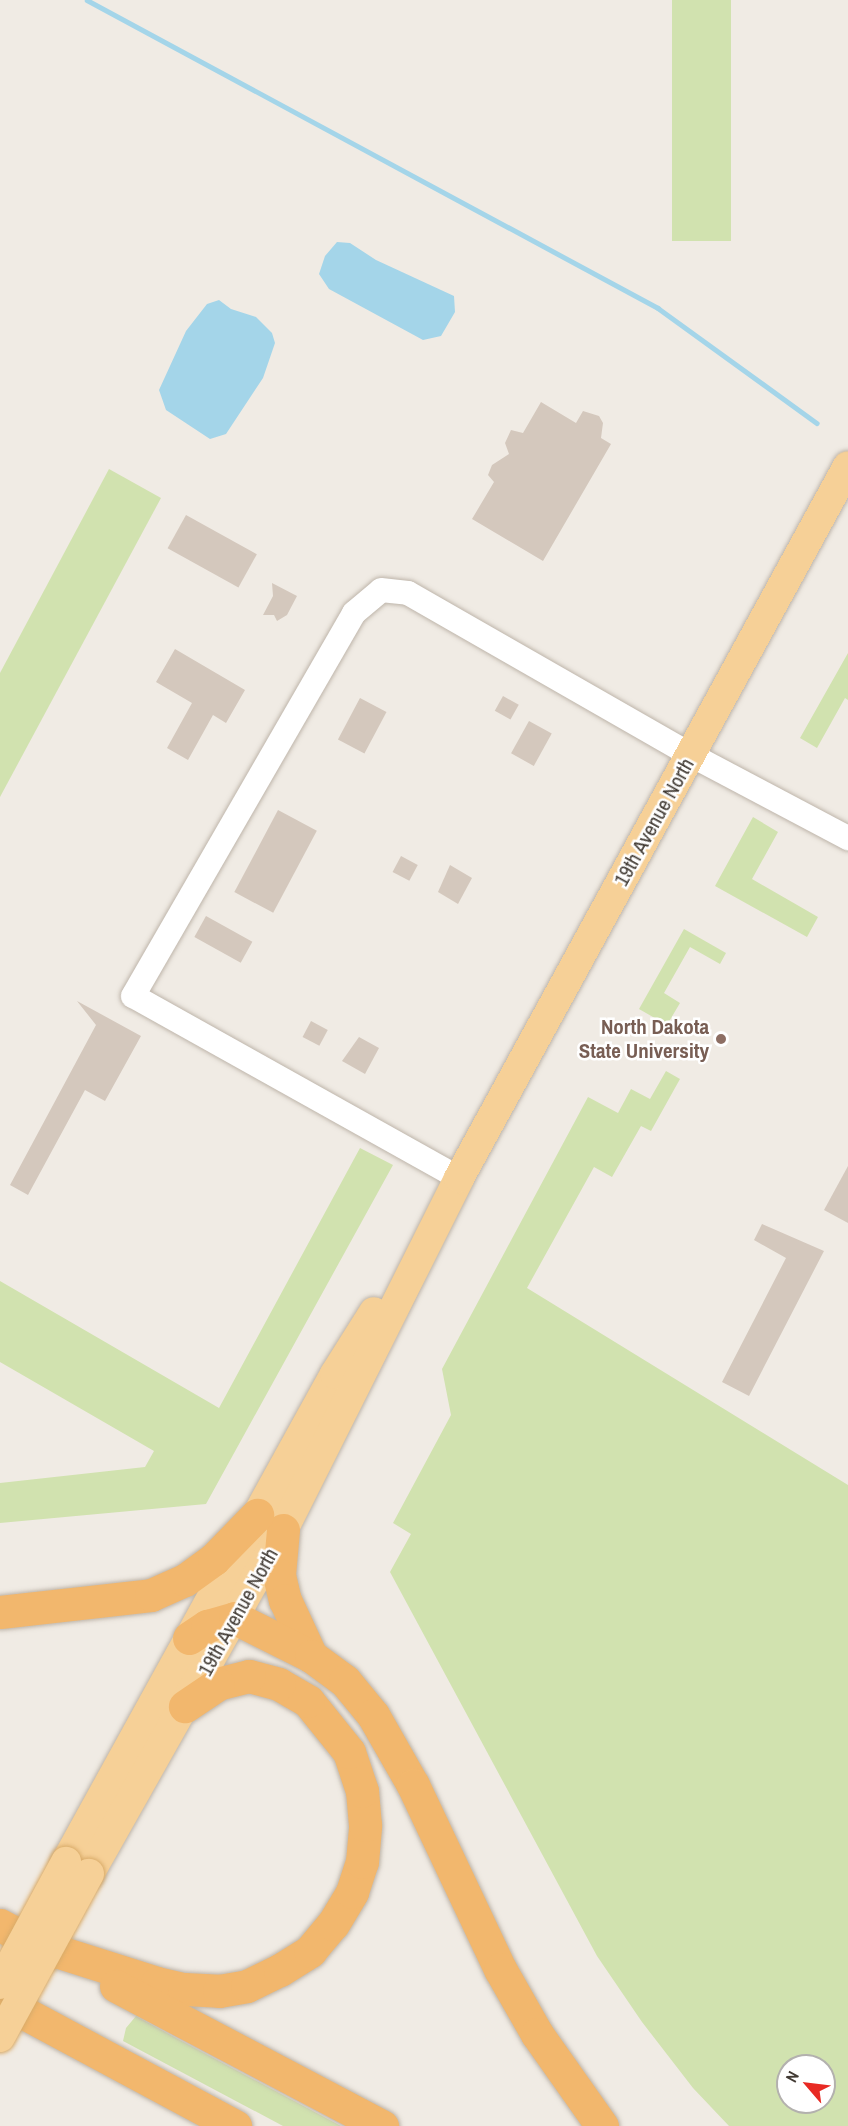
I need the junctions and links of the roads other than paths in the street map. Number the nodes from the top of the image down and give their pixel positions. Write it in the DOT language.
graph roads {
  1 [pos="848,466"];
  2 [pos="691,755"];
  3 [pos="848,838"];
  4 [pos="459,1178"];
  5 [pos="270,1523"];
  6 [pos="0,1612"];
  7 [pos="235,1618"];
  8 [pos="189,1638"];
  9 [pos="311,1656"];
  10 [pos="185,1706"];
  11 [pos="77,1868"];
  12 [pos="0,1925"];
  13 [pos="37,1945"];
  14 [pos="0,1984"];
  15 [pos="0,2000"];
  16 [pos="0,2037"];
  17 [pos="235,2126"];
  18 [pos="382,2126"];
  19 [pos="602,2126"];
  1 -- 2 [label="main road, 19th Avenue North"];
  2 -- 3 [label="street"];
  2 -- 4 [label="main road, 19th Avenue North"];
  2 -- 4 [label="street"];
  4 -- 5 [label="main road, 19th Avenue North"];
  5 -- 6 [label="highway"];
  5 -- 7 [label="main road, 19th Avenue North"];
  5 -- 8 [label="main road, 19th Avenue North"];
  5 -- 9 [label="highway"];
  7 -- 8 [label="highway"];
  7 -- 9 [label="highway"];
  7 -- 10 [label="main road, 19th Avenue North"];
  8 -- 11 [label="main road, 19th Avenue North"];
  9 -- 19 [label="highway"];
  10 -- 11 [label="main road, 19th Avenue North"];
  10 -- 13 [label="highway"];
  11 -- 14 [label="main road, 19th Avenue North, bridge"];
  11 -- 16 [label="main road, 19th Avenue North, bridge"];
  12 -- 13 [label="highway"];
  13 -- 18 [label="highway"];
  15 -- 17 [label="highway"];
}
